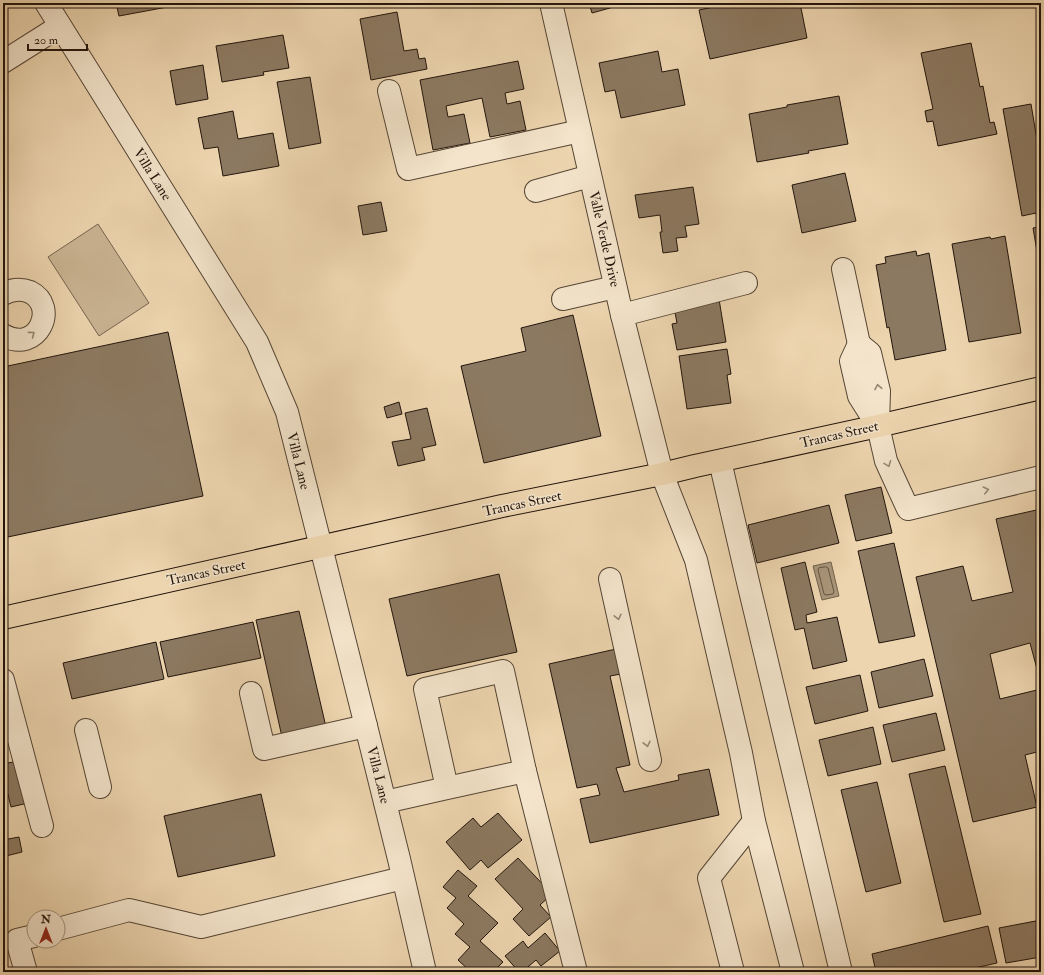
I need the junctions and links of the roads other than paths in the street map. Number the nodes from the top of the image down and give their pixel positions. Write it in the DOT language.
graph roads {
  1 [pos="46,3"];
  2 [pos="551,3"];
  3 [pos="60,26"];
  4 [pos="3,62"];
  5 [pos="389,91"];
  6 [pos="580,131"];
  7 [pos="590,176"];
  8 [pos="536,191"];
  9 [pos="843,270"];
  10 [pos="746,283"];
  11 [pos="615,287"];
  12 [pos="3,294"];
  13 [pos="563,300"];
  14 [pos="622,315"];
  15 [pos="3,335"];
  16 [pos="1041,388"];
  17 [pos="878,426"];
  18 [pos="720,461"];
  19 [pos="662,474"];
  20 [pos="1041,477"];
  21 [pos="322,546"];
  22 [pos="610,578"];
  23 [pos="3,618"];
  24 [pos="3,680"];
  25 [pos="251,693"];
  26 [pos="366,726"];
  27 [pos="86,730"];
  28 [pos="650,760"];
  29 [pos="525,771"];
  30 [pos="100,787"];
  31 [pos="447,788"];
  32 [pos="385,802"];
  33 [pos="754,821"];
  34 [pos="42,826"];
  35 [pos="404,878"];
  36 [pos="66,927"];
  37 [pos="26,938"];
  38 [pos="26,972"];
  39 [pos="426,972"];
  40 [pos="576,972"];
  41 [pos="733,972"];
  42 [pos="793,972"];
  43 [pos="841,972"];
  1 -- 3 [label="street, Villa Lane"];
  2 -- 6 [label="street, Valle Verde Drive"];
  3 -- 4 [label="street"];
  3 -- 21 [label="street, Villa Lane"];
  5 -- 6 [label="street"];
  6 -- 7 [label="street, Valle Verde Drive"];
  7 -- 8 [label="street"];
  7 -- 11 [label="street, Valle Verde Drive"];
  9 -- 17 [label="street"];
  10 -- 14 [label="street"];
  11 -- 13 [label="street"];
  11 -- 14 [label="street, Valle Verde Drive"];
  15 -- 12 [label="street, one-way"];
  14 -- 19 [label="street, Valle Verde Drive"];
  16 -- 17 [label="main road, Trancas Street"];
  17 -- 18 [label="main road, Trancas Street"];
  17 -- 20 [label="street, one-way"];
  18 -- 19 [label="main road, Trancas Street"];
  18 -- 43 [label="street"];
  19 -- 21 [label="main road, Trancas Street"];
  19 -- 33 [label="street, Valle Verde Drive"];
  21 -- 23 [label="main road, Trancas Street"];
  21 -- 26 [label="street, Villa Lane"];
  22 -- 28 [label="street, one-way"];
  24 -- 34 [label="street"];
  25 -- 26 [label="street"];
  26 -- 32 [label="street, Villa Lane"];
  27 -- 30 [label="street"];
  29 -- 31 [label="street"];
  29 -- 31 [label="street"];
  29 -- 40 [label="street"];
  31 -- 32 [label="street"];
  32 -- 35 [label="street, Villa Lane"];
  33 -- 41 [label="street"];
  33 -- 42 [label="street, Valle Verde Drive"];
  35 -- 36 [label="street"];
  35 -- 39 [label="street, Villa Lane"];
  37 -- 38 [label="street"];
}
